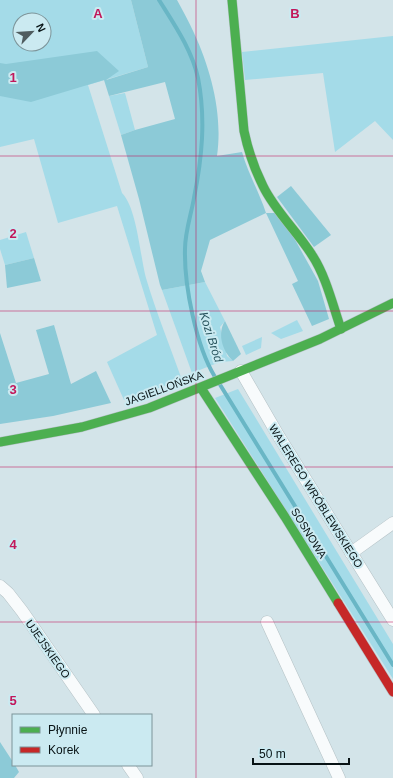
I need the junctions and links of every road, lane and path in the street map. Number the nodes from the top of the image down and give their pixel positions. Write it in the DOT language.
graph roads {
  1 [pos="232,0"];
  2 [pos="393,303"];
  3 [pos="341,329"];
  4 [pos="240,372"];
  5 [pos="203,387"];
  6 [pos="0,442"];
  7 [pos="393,523"];
  8 [pos="351,554"];
  9 [pos="0,586"];
  10 [pos="393,620"];
  11 [pos="267,622"];
  12 [pos="393,692"];
  13 [pos="93,714"];
  14 [pos="129,766"];
  15 [pos="137,778"];
  16 [pos="339,778"];
  1 -- 3 [label="street"];
  2 -- 3 [label="street, JAGIELLOŃSKA"];
  3 -- 4 [label="street, JAGIELLOŃSKA"];
  4 -- 5 [label="street, JAGIELLOŃSKA"];
  4 -- 8 [label="street, WALEREGO WRÓBLEWSKIEGO"];
  5 -- 6 [label="street, JAGIELLOŃSKA"];
  5 -- 12 [label="street, SOSNOWA"];
  7 -- 8 [label="street"];
  8 -- 10 [label="street, WALEREGO WRÓBLEWSKIEGO"];
  9 -- 13 [label="street, UJEJSKIEGO"];
  11 -- 16 [label="street"];
  14 -- 15 [label="street"];
}
